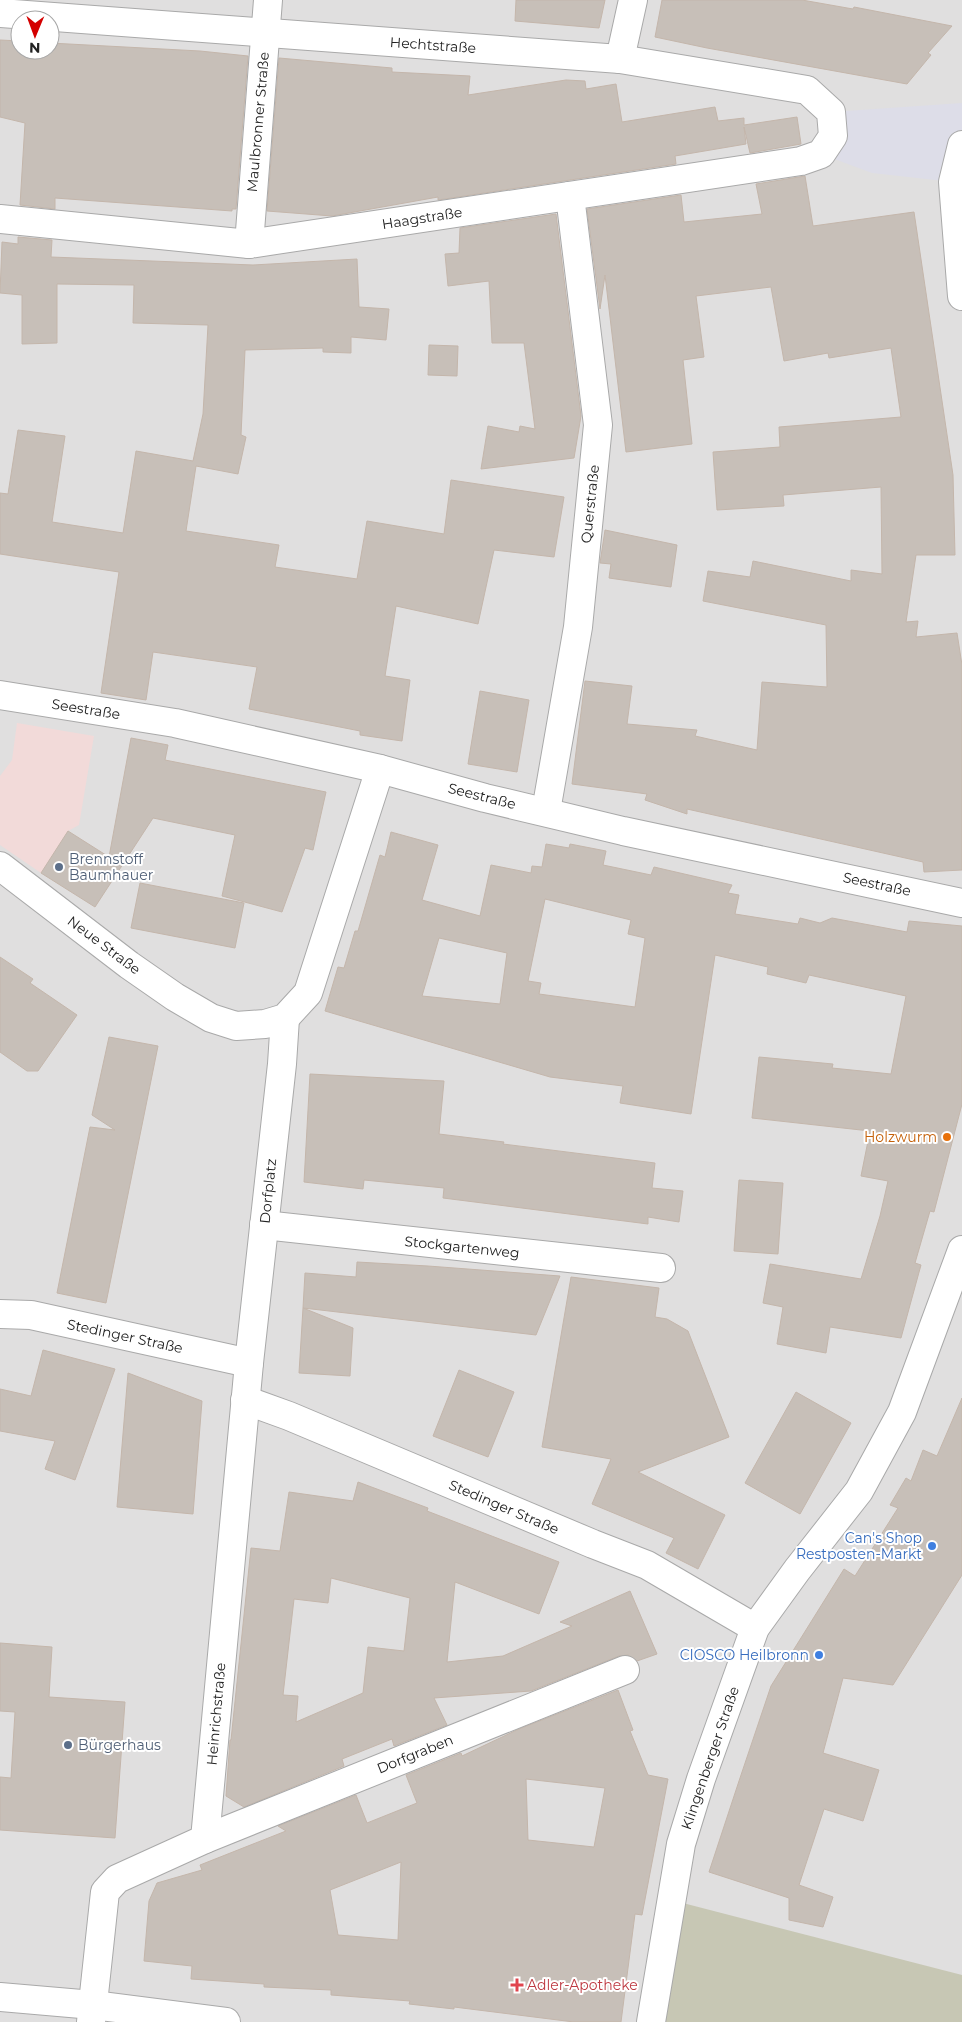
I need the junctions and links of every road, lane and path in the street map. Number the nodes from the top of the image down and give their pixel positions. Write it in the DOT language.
graph roads {
  1 [pos="268,0"];
  2 [pos="633,0"];
  3 [pos="0,13"];
  4 [pos="266,33"];
  5 [pos="620,59"];
  6 [pos="833,136"];
  7 [pos="962,145"];
  8 [pos="570,196"];
  9 [pos="0,219"];
  10 [pos="249,244"];
  11 [pos="962,296"];
  12 [pos="0,695"];
  13 [pos="380,769"];
  14 [pos="546,812"];
  15 [pos="0,866"];
  16 [pos="962,902"];
  17 [pos="285,1018"];
  18 [pos="264,1225"];
  19 [pos="962,1250"];
  20 [pos="660,1268"];
  21 [pos="0,1314"];
  22 [pos="249,1363"];
  23 [pos="245,1400"];
  24 [pos="755,1628"];
  25 [pos="625,1670"];
  26 [pos="204,1839"];
  27 [pos="0,1997"];
  28 [pos="92,2014"];
  29 [pos="226,2022"];
  30 [pos="651,2022"];
  1 -- 4 [label="street, Maulbronner Straße"];
  2 -- 5 [label="street"];
  3 -- 4 [label="street, Hechtstraße"];
  4 -- 5 [label="street, Hechtstraße"];
  4 -- 10 [label="street, Maulbronner Straße"];
  5 -- 6 [label="street, Hechtstraße"];
  6 -- 8 [label="street, Haagstraße"];
  7 -- 11 [label="street"];
  8 -- 10 [label="street, Haagstraße"];
  8 -- 14 [label="street, Querstraße"];
  9 -- 10 [label="street, Haagstraße"];
  12 -- 13 [label="street, Seestraße"];
  13 -- 14 [label="street, Seestraße"];
  13 -- 17 [label="street"];
  14 -- 16 [label="street, Seestraße"];
  15 -- 17 [label="street, Neue Straße"];
  17 -- 18 [label="street, Dorfplatz"];
  18 -- 20 [label="street, Stockgartenweg"];
  18 -- 22 [label="street, Dorfplatz"];
  19 -- 24 [label="street, Klingenberger Straße"];
  21 -- 22 [label="street, Stedinger Straße"];
  22 -- 23 [label="street, Heinrichstraße"];
  23 -- 24 [label="street, Stedinger Straße"];
  23 -- 26 [label="street, Heinrichstraße"];
  24 -- 30 [label="street, Klingenberger Straße"];
  25 -- 26 [label="street, Dorfgraben"];
  26 -- 28 [label="street"];
  27 -- 28 [label="street"];
  28 -- 29 [label="street"];
}
